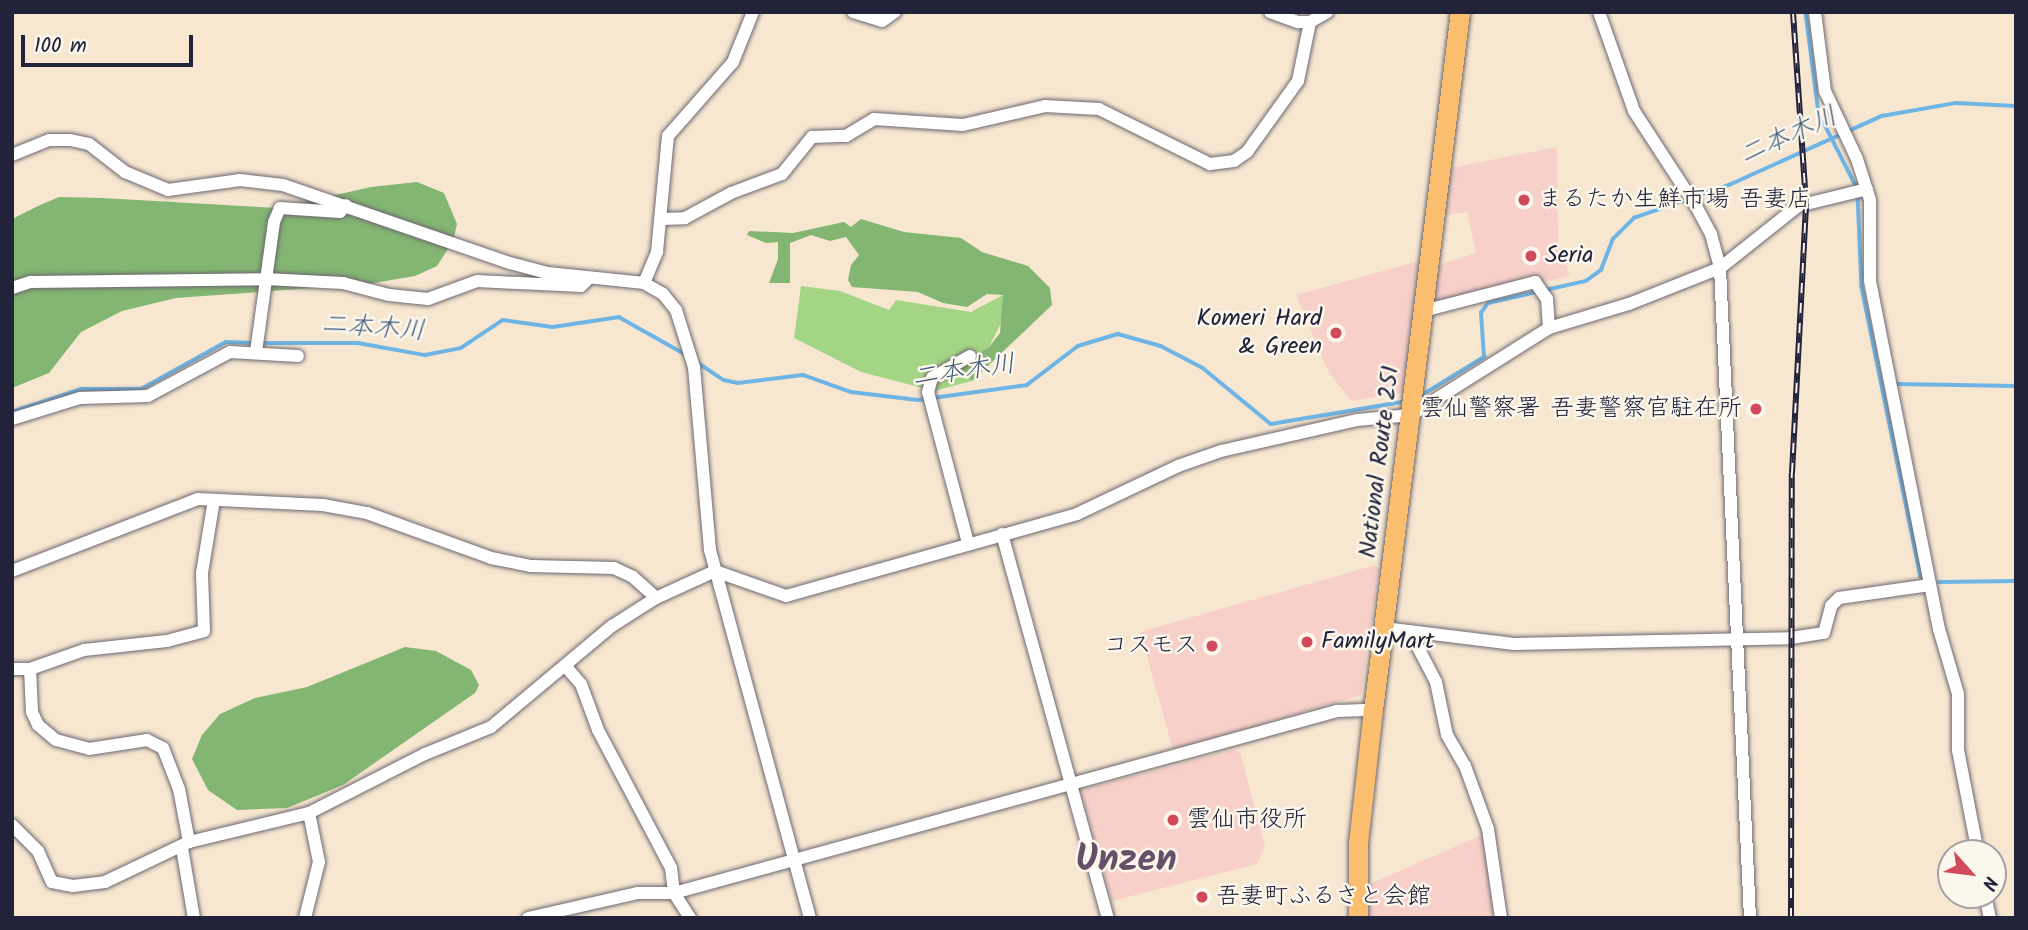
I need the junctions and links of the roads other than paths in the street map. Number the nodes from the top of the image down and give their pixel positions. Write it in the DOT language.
graph roads {
  1 [pos="753,12"];
  2 [pos="853,12"];
  3 [pos="895,12"];
  4 [pos="1270,12"];
  5 [pos="1327,12"];
  6 [pos="1460,12"];
  7 [pos="1599,12"];
  8 [pos="1815,12"];
  9 [pos="1310,22"];
  10 [pos="12,155"];
  11 [pos="1867,189"];
  12 [pos="346,205"];
  13 [pos="661,219"];
  14 [pos="1720,268"];
  15 [pos="589,278"];
  16 [pos="266,279"];
  17 [pos="643,283"];
  18 [pos="12,288"];
  19 [pos="1423,310"];
  20 [pos="1549,328"];
  21 [pos="257,347"];
  22 [pos="298,356"];
  23 [pos="970,356"];
  24 [pos="1411,412"];
  25 [pos="12,419"];
  26 [pos="214,500"];
  27 [pos="1002,534"];
  28 [pos="968,543"];
  29 [pos="12,571"];
  30 [pos="715,571"];
  31 [pos="1930,585"];
  32 [pos="656,598"];
  33 [pos="1384,628"];
  34 [pos="1410,632"];
  35 [pos="1736,640"];
  36 [pos="567,668"];
  37 [pos="12,669"];
  38 [pos="30,669"];
  39 [pos="1373,709"];
  40 [pos="1072,785"];
  41 [pos="309,813"];
  42 [pos="12,825"];
  43 [pos="1975,839"];
  44 [pos="185,845"];
  45 [pos="794,860"];
  46 [pos="674,893"];
  47 [pos="194,918"];
  48 [pos="305,918"];
  49 [pos="528,918"];
  50 [pos="690,918"];
  51 [pos="810,918"];
  52 [pos="1108,918"];
  53 [pos="1358,918"];
  54 [pos="1501,918"];
  55 [pos="1750,918"];
  1 -- 13 [label="street"];
  2 -- 3 [label="street"];
  4 -- 9 [label="street"];
  5 -- 9 [label="street"];
  6 -- 19 [label="highway, National Route 251"];
  7 -- 14 [label="street"];
  8 -- 11 [label="street"];
  9 -- 13 [label="street"];
  10 -- 12 [label="street"];
  11 -- 14 [label="street"];
  11 -- 31 [label="street"];
  12 -- 15 [label="street"];
  12 -- 16 [label="street"];
  13 -- 17 [label="street"];
  14 -- 20 [label="street"];
  14 -- 35 [label="street"];
  15 -- 16 [label="street"];
  15 -- 17 [label="street"];
  16 -- 18 [label="street"];
  16 -- 21 [label="street"];
  17 -- 30 [label="street"];
  19 -- 20 [label="street"];
  19 -- 24 [label="highway, National Route 251"];
  20 -- 24 [label="street"];
  21 -- 22 [label="street"];
  21 -- 25 [label="street"];
  23 -- 28 [label="street"];
  24 -- 27 [label="street"];
  24 -- 33 [label="highway, National Route 251"];
  26 -- 29 [label="street"];
  26 -- 32 [label="street"];
  26 -- 38 [label="street"];
  27 -- 28 [label="street"];
  27 -- 40 [label="street"];
  28 -- 30 [label="street"];
  30 -- 32 [label="street"];
  30 -- 45 [label="street"];
  31 -- 35 [label="street"];
  31 -- 43 [label="street"];
  32 -- 36 [label="street"];
  33 -- 34 [label="street"];
  33 -- 39 [label="highway, National Route 251"];
  34 -- 35 [label="street"];
  34 -- 54 [label="street"];
  35 -- 55 [label="street"];
  36 -- 41 [label="street"];
  36 -- 46 [label="street"];
  37 -- 38 [label="street"];
  38 -- 44 [label="street"];
  39 -- 40 [label="street"];
  39 -- 53 [label="highway, National Route 251"];
  40 -- 45 [label="street"];
  40 -- 52 [label="street"];
  41 -- 44 [label="street"];
  41 -- 48 [label="street"];
  42 -- 44 [label="street"];
  44 -- 47 [label="street"];
  45 -- 46 [label="street"];
  45 -- 51 [label="street"];
  46 -- 49 [label="street"];
  46 -- 50 [label="street"];
}
